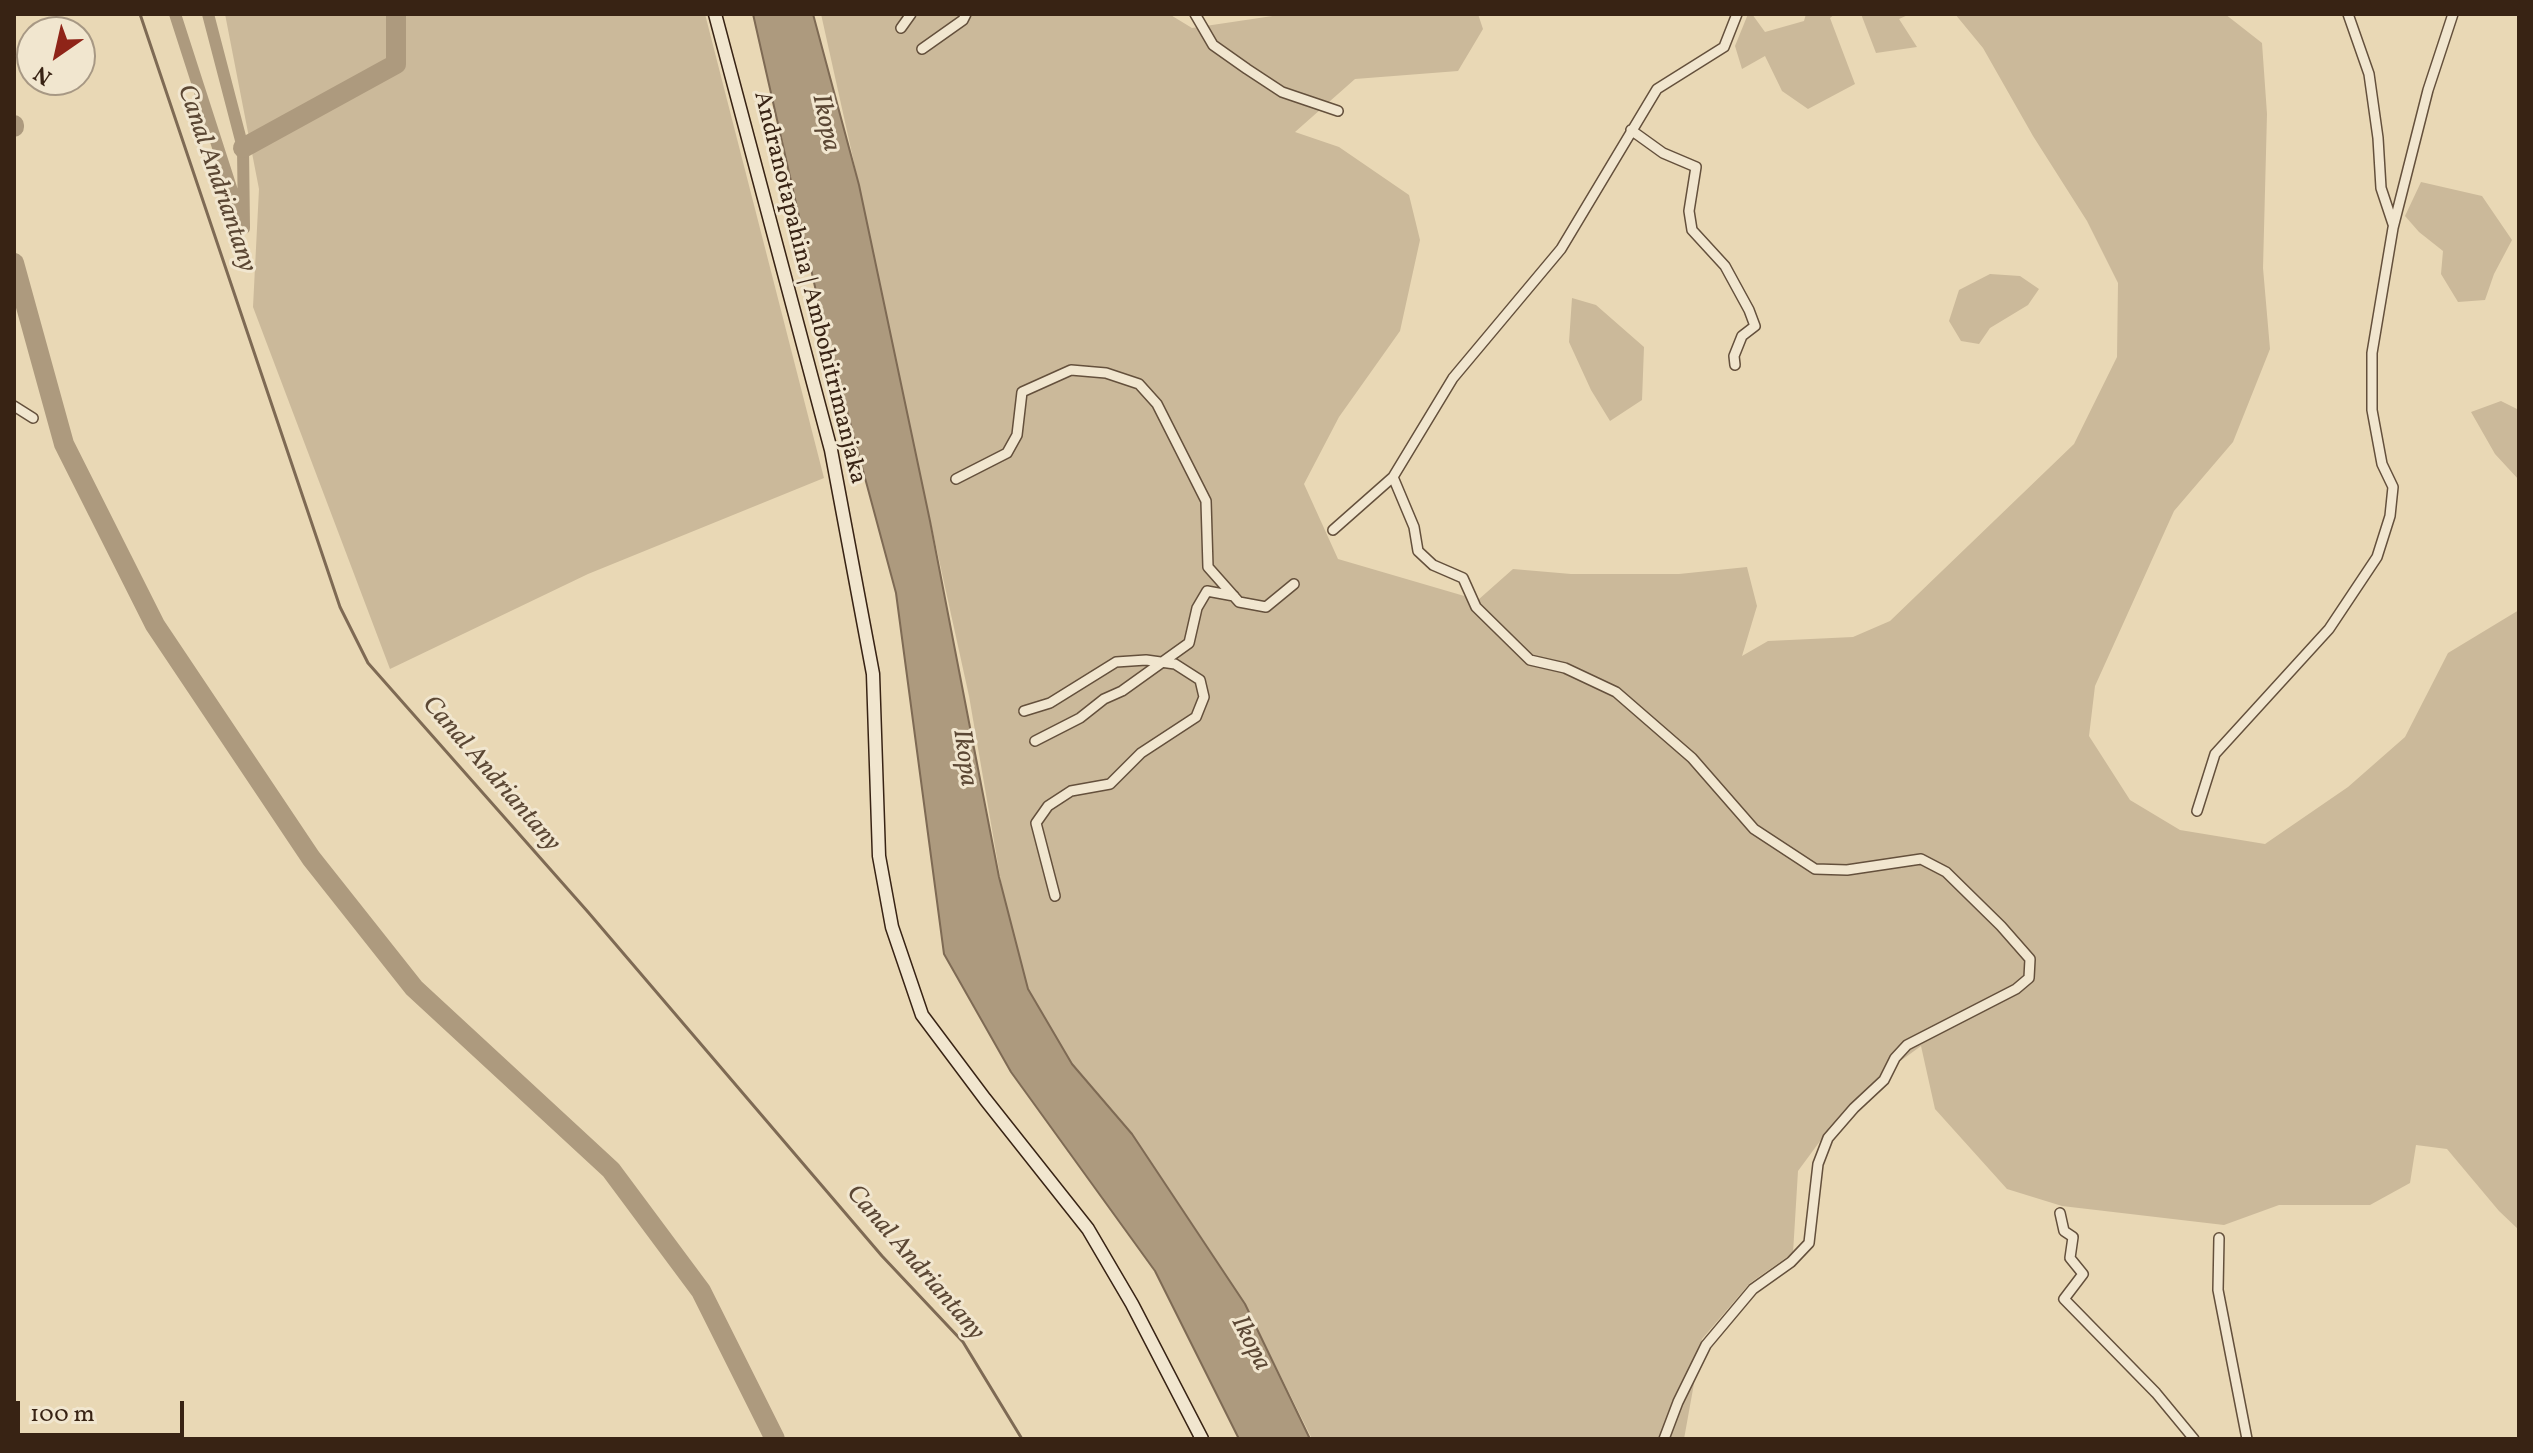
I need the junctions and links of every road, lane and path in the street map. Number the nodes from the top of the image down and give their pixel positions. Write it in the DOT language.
graph roads {
  1 [pos="715,14"];
  2 [pos="911,14"];
  3 [pos="966,14"];
  4 [pos="1195,14"];
  5 [pos="1737,14"];
  6 [pos="2348,14"];
  7 [pos="2453,14"];
  8 [pos="901,28"];
  9 [pos="922,49"];
  10 [pos="1338,111"];
  11 [pos="1631,130"];
  12 [pos="2393,228"];
  13 [pos="1735,365"];
  14 [pos="14,406"];
  15 [pos="33,418"];
  16 [pos="1393,477"];
  17 [pos="956,479"];
  18 [pos="1333,530"];
  19 [pos="1294,584"];
  20 [pos="1234,596"];
  21 [pos="1162,662"];
  22 [pos="1024,711"];
  23 [pos="1035,741"];
  24 [pos="2197,811"];
  25 [pos="1055,896"];
  26 [pos="2060,1213"];
  27 [pos="2219,1238"];
  28 [pos="1202,1439"];
  29 [pos="1664,1439"];
  30 [pos="2194,1439"];
  31 [pos="2247,1439"];
  1 -- 28 [label="main road, Andranotapahina | Ambohitrimanjaka"];
  2 -- 8 [label="street"];
  3 -- 9 [label="street"];
  4 -- 10 [label="street"];
  5 -- 11 [label="street"];
  6 -- 12 [label="street"];
  7 -- 12 [label="street"];
  11 -- 13 [label="street"];
  11 -- 16 [label="street"];
  12 -- 24 [label="street"];
  14 -- 15 [label="street"];
  16 -- 18 [label="street"];
  16 -- 29 [label="street"];
  17 -- 20 [label="street"];
  19 -- 20 [label="street"];
  20 -- 21 [label="street"];
  21 -- 22 [label="street"];
  21 -- 23 [label="street"];
  21 -- 25 [label="street"];
  26 -- 30 [label="street"];
  27 -- 31 [label="street"];
}
